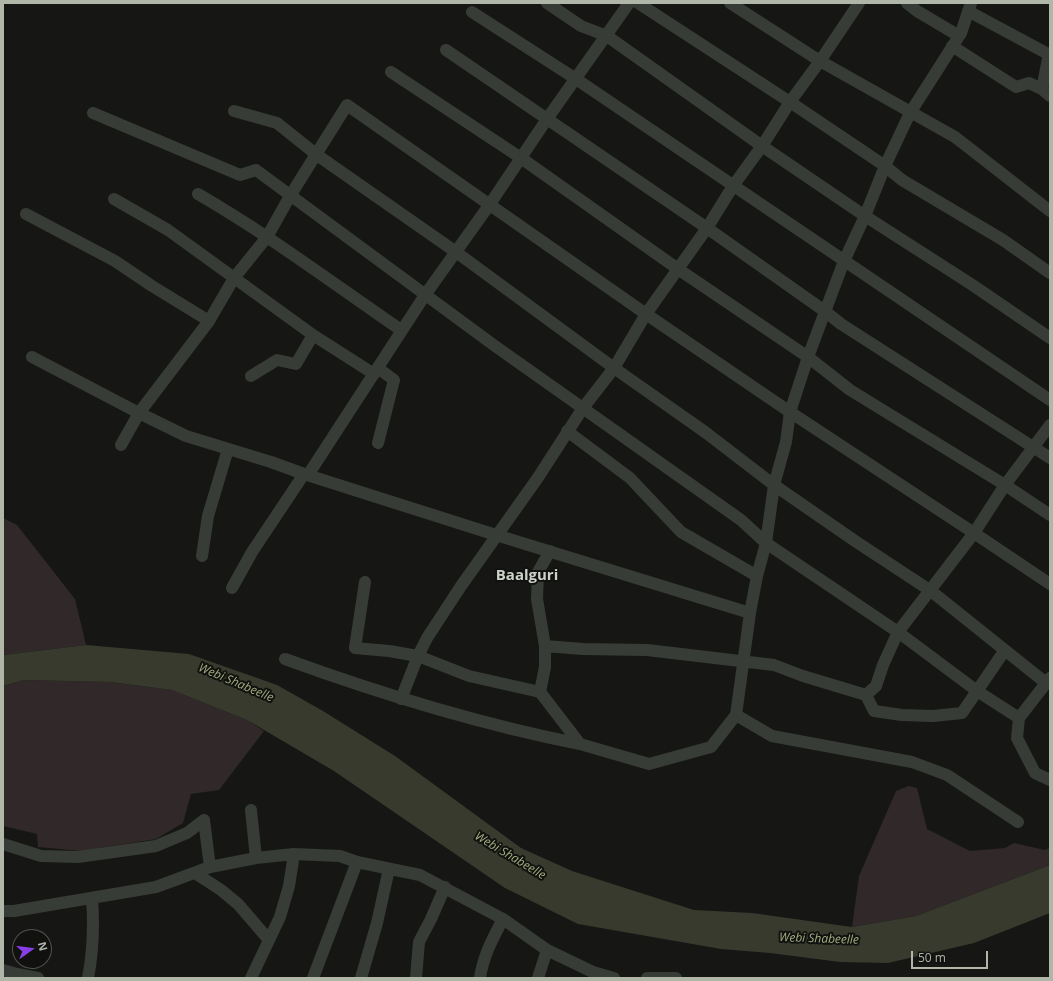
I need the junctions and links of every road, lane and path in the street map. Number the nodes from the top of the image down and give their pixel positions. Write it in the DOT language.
graph roads {
  1 [pos="547,3"];
  2 [pos="629,3"];
  3 [pos="638,3"];
  4 [pos="730,3"];
  5 [pos="860,3"];
  6 [pos="907,3"];
  7 [pos="969,7"];
  8 [pos="472,12"];
  9 [pos="607,36"];
  10 [pos="955,41"];
  11 [pos="446,50"];
  12 [pos="1049,54"];
  13 [pos="820,61"];
  14 [pos="391,72"];
  15 [pos="576,79"];
  16 [pos="1046,93"];
  17 [pos="790,102"];
  18 [pos="234,111"];
  19 [pos="93,113"];
  20 [pos="910,113"];
  21 [pos="547,119"];
  22 [pos="762,146"];
  23 [pos="317,155"];
  24 [pos="521,158"];
  25 [pos="885,166"];
  26 [pos="733,186"];
  27 [pos="198,194"];
  28 [pos="290,196"];
  29 [pos="114,200"];
  30 [pos="490,204"];
  31 [pos="1050,211"];
  32 [pos="26,214"];
  33 [pos="865,216"];
  34 [pos="707,228"];
  35 [pos="267,237"];
  36 [pos="456,252"];
  37 [pos="844,261"];
  38 [pos="678,269"];
  39 [pos="1050,273"];
  40 [pos="234,278"];
  41 [pos="425,295"];
  42 [pos="826,312"];
  43 [pos="646,314"];
  44 [pos="209,321"];
  45 [pos="401,330"];
  46 [pos="313,335"];
  47 [pos="1050,338"];
  48 [pos="32,357"];
  49 [pos="808,357"];
  50 [pos="614,368"];
  51 [pos="376,371"];
  52 [pos="251,376"];
  53 [pos="1050,400"];
  54 [pos="583,408"];
  55 [pos="790,412"];
  56 [pos="139,413"];
  57 [pos="1050,425"];
  58 [pos="567,431"];
  59 [pos="378,443"];
  60 [pos="121,445"];
  61 [pos="1034,447"];
  62 [pos="228,449"];
  63 [pos="1050,458"];
  64 [pos="306,474"];
  65 [pos="774,485"];
  66 [pos="1005,485"];
  67 [pos="1050,515"];
  68 [pos="974,533"];
  69 [pos="496,535"];
  70 [pos="766,543"];
  71 [pos="550,551"];
  72 [pos="202,556"];
  73 [pos="757,576"];
  74 [pos="365,582"];
  75 [pos="1050,584"];
  76 [pos="232,588"];
  77 [pos="931,591"];
  78 [pos="750,613"];
  79 [pos="898,632"];
  80 [pos="545,646"];
  81 [pos="1005,650"];
  82 [pos="418,656"];
  83 [pos="285,659"];
  84 [pos="744,662"];
  85 [pos="1048,680"];
  86 [pos="977,691"];
  87 [pos="540,692"];
  88 [pos="866,695"];
  89 [pos="401,699"];
  90 [pos="736,715"];
  91 [pos="1019,718"];
  92 [pos="580,744"];
  93 [pos="1050,780"];
  94 [pos="251,810"];
  95 [pos="1018,822"];
  96 [pos="3,844"];
  97 [pos="294,854"];
  98 [pos="256,858"];
  99 [pos="357,862"];
  100 [pos="210,867"];
  101 [pos="389,869"];
  102 [pos="195,872"];
  103 [pos="445,887"];
  104 [pos="92,898"];
  105 [pos="3,912"];
  106 [pos="503,919"];
  107 [pos="269,940"];
  108 [pos="547,950"];
  109 [pos="3,970"];
  110 [pos="592,975"];
  111 [pos="38,978"];
  112 [pos="88,978"];
  113 [pos="251,978"];
  114 [pos="314,978"];
  115 [pos="361,978"];
  116 [pos="416,978"];
  117 [pos="480,978"];
  118 [pos="538,978"];
  119 [pos="614,978"];
  120 [pos="647,978"];
  121 [pos="676,978"];
  1 -- 9 [label="street"];
  2 -- 9 [label="street"];
  3 -- 17 [label="street"];
  4 -- 13 [label="street"];
  5 -- 13 [label="street"];
  6 -- 10 [label="street"];
  7 -- 10 [label="street"];
  7 -- 12 [label="street"];
  8 -- 15 [label="street"];
  9 -- 15 [label="street"];
  9 -- 22 [label="street"];
  10 -- 16 [label="street"];
  10 -- 20 [label="street"];
  11 -- 21 [label="street"];
  12 -- 16 [label="street"];
  13 -- 17 [label="street"];
  13 -- 20 [label="street"];
  14 -- 24 [label="street"];
  15 -- 21 [label="street"];
  15 -- 26 [label="street"];
  17 -- 22 [label="street"];
  17 -- 25 [label="street"];
  18 -- 23 [label="street"];
  19 -- 28 [label="street"];
  20 -- 25 [label="street"];
  20 -- 31 [label="street"];
  21 -- 24 [label="street"];
  21 -- 34 [label="street"];
  22 -- 26 [label="street"];
  22 -- 33 [label="street"];
  23 -- 28 [label="street"];
  23 -- 30 [label="street"];
  23 -- 36 [label="street"];
  24 -- 30 [label="street"];
  24 -- 38 [label="street"];
  25 -- 33 [label="street"];
  25 -- 39 [label="street"];
  26 -- 34 [label="street"];
  26 -- 37 [label="street"];
  27 -- 35 [label="street"];
  28 -- 35 [label="street"];
  28 -- 41 [label="street"];
  29 -- 40 [label="street"];
  30 -- 36 [label="street"];
  30 -- 43 [label="street"];
  32 -- 44 [label="street"];
  33 -- 37 [label="street"];
  33 -- 47 [label="street"];
  34 -- 38 [label="street"];
  34 -- 42 [label="street"];
  35 -- 40 [label="street"];
  35 -- 45 [label="street"];
  36 -- 41 [label="street"];
  36 -- 50 [label="street"];
  37 -- 42 [label="street"];
  37 -- 53 [label="street"];
  38 -- 43 [label="street"];
  38 -- 49 [label="street"];
  40 -- 44 [label="street"];
  40 -- 46 [label="street"];
  41 -- 45 [label="street"];
  41 -- 54 [label="street"];
  42 -- 49 [label="street"];
  42 -- 61 [label="street"];
  43 -- 50 [label="street"];
  43 -- 55 [label="street"];
  44 -- 56 [label="street"];
  45 -- 51 [label="street"];
  46 -- 51 [label="street"];
  46 -- 52 [label="street"];
  48 -- 56 [label="street"];
  49 -- 55 [label="street"];
  49 -- 66 [label="street"];
  50 -- 54 [label="street"];
  50 -- 65 [label="street"];
  51 -- 59 [label="street"];
  51 -- 64 [label="street"];
  54 -- 58 [label="street"];
  54 -- 70 [label="street"];
  55 -- 65 [label="street"];
  55 -- 68 [label="street"];
  56 -- 60 [label="street"];
  56 -- 62 [label="street"];
  57 -- 61 [label="street"];
  58 -- 69 [label="street"];
  58 -- 73 [label="street"];
  61 -- 63 [label="street"];
  61 -- 66 [label="street"];
  62 -- 64 [label="street"];
  62 -- 72 [label="street"];
  64 -- 69 [label="street"];
  64 -- 76 [label="street"];
  65 -- 70 [label="street"];
  65 -- 77 [label="street"];
  66 -- 67 [label="street"];
  66 -- 68 [label="street"];
  68 -- 75 [label="street"];
  68 -- 77 [label="street"];
  69 -- 71 [label="street"];
  69 -- 82 [label="street"];
  70 -- 73 [label="street"];
  70 -- 79 [label="street"];
  71 -- 78 [label="street"];
  71 -- 80 [label="street"];
  73 -- 78 [label="street"];
  74 -- 82 [label="street"];
  77 -- 79 [label="street"];
  77 -- 81 [label="street"];
  78 -- 84 [label="street"];
  79 -- 86 [label="street"];
  79 -- 88 [label="street"];
  80 -- 84 [label="street"];
  80 -- 87 [label="street"];
  81 -- 85 [label="street"];
  81 -- 86 [label="street"];
  82 -- 87 [label="street"];
  82 -- 89 [label="street"];
  83 -- 89 [label="street"];
  84 -- 88 [label="street"];
  84 -- 90 [label="street"];
  85 -- 91 [label="street"];
  86 -- 88 [label="street"];
  86 -- 91 [label="street"];
  87 -- 92 [label="street"];
  89 -- 92 [label="street"];
  90 -- 92 [label="street"];
  90 -- 95 [label="street"];
  91 -- 93 [label="street"];
  94 -- 98 [label="street"];
  96 -- 100 [label="street"];
  97 -- 98 [label="street"];
  97 -- 99 [label="street"];
  97 -- 107 [label="street"];
  98 -- 100 [label="street"];
  99 -- 101 [label="street"];
  99 -- 114 [label="street"];
  100 -- 102 [label="street"];
  101 -- 103 [label="street"];
  101 -- 115 [label="street"];
  102 -- 104 [label="street"];
  102 -- 107 [label="street"];
  103 -- 106 [label="street"];
  103 -- 116 [label="street"];
  104 -- 105 [label="street"];
  104 -- 112 [label="street"];
  106 -- 108 [label="street"];
  106 -- 117 [label="street"];
  107 -- 113 [label="street"];
  108 -- 110 [label="street"];
  108 -- 118 [label="street"];
  109 -- 111 [label="street"];
  110 -- 119 [label="street"];
  120 -- 121 [label="street"];
}
